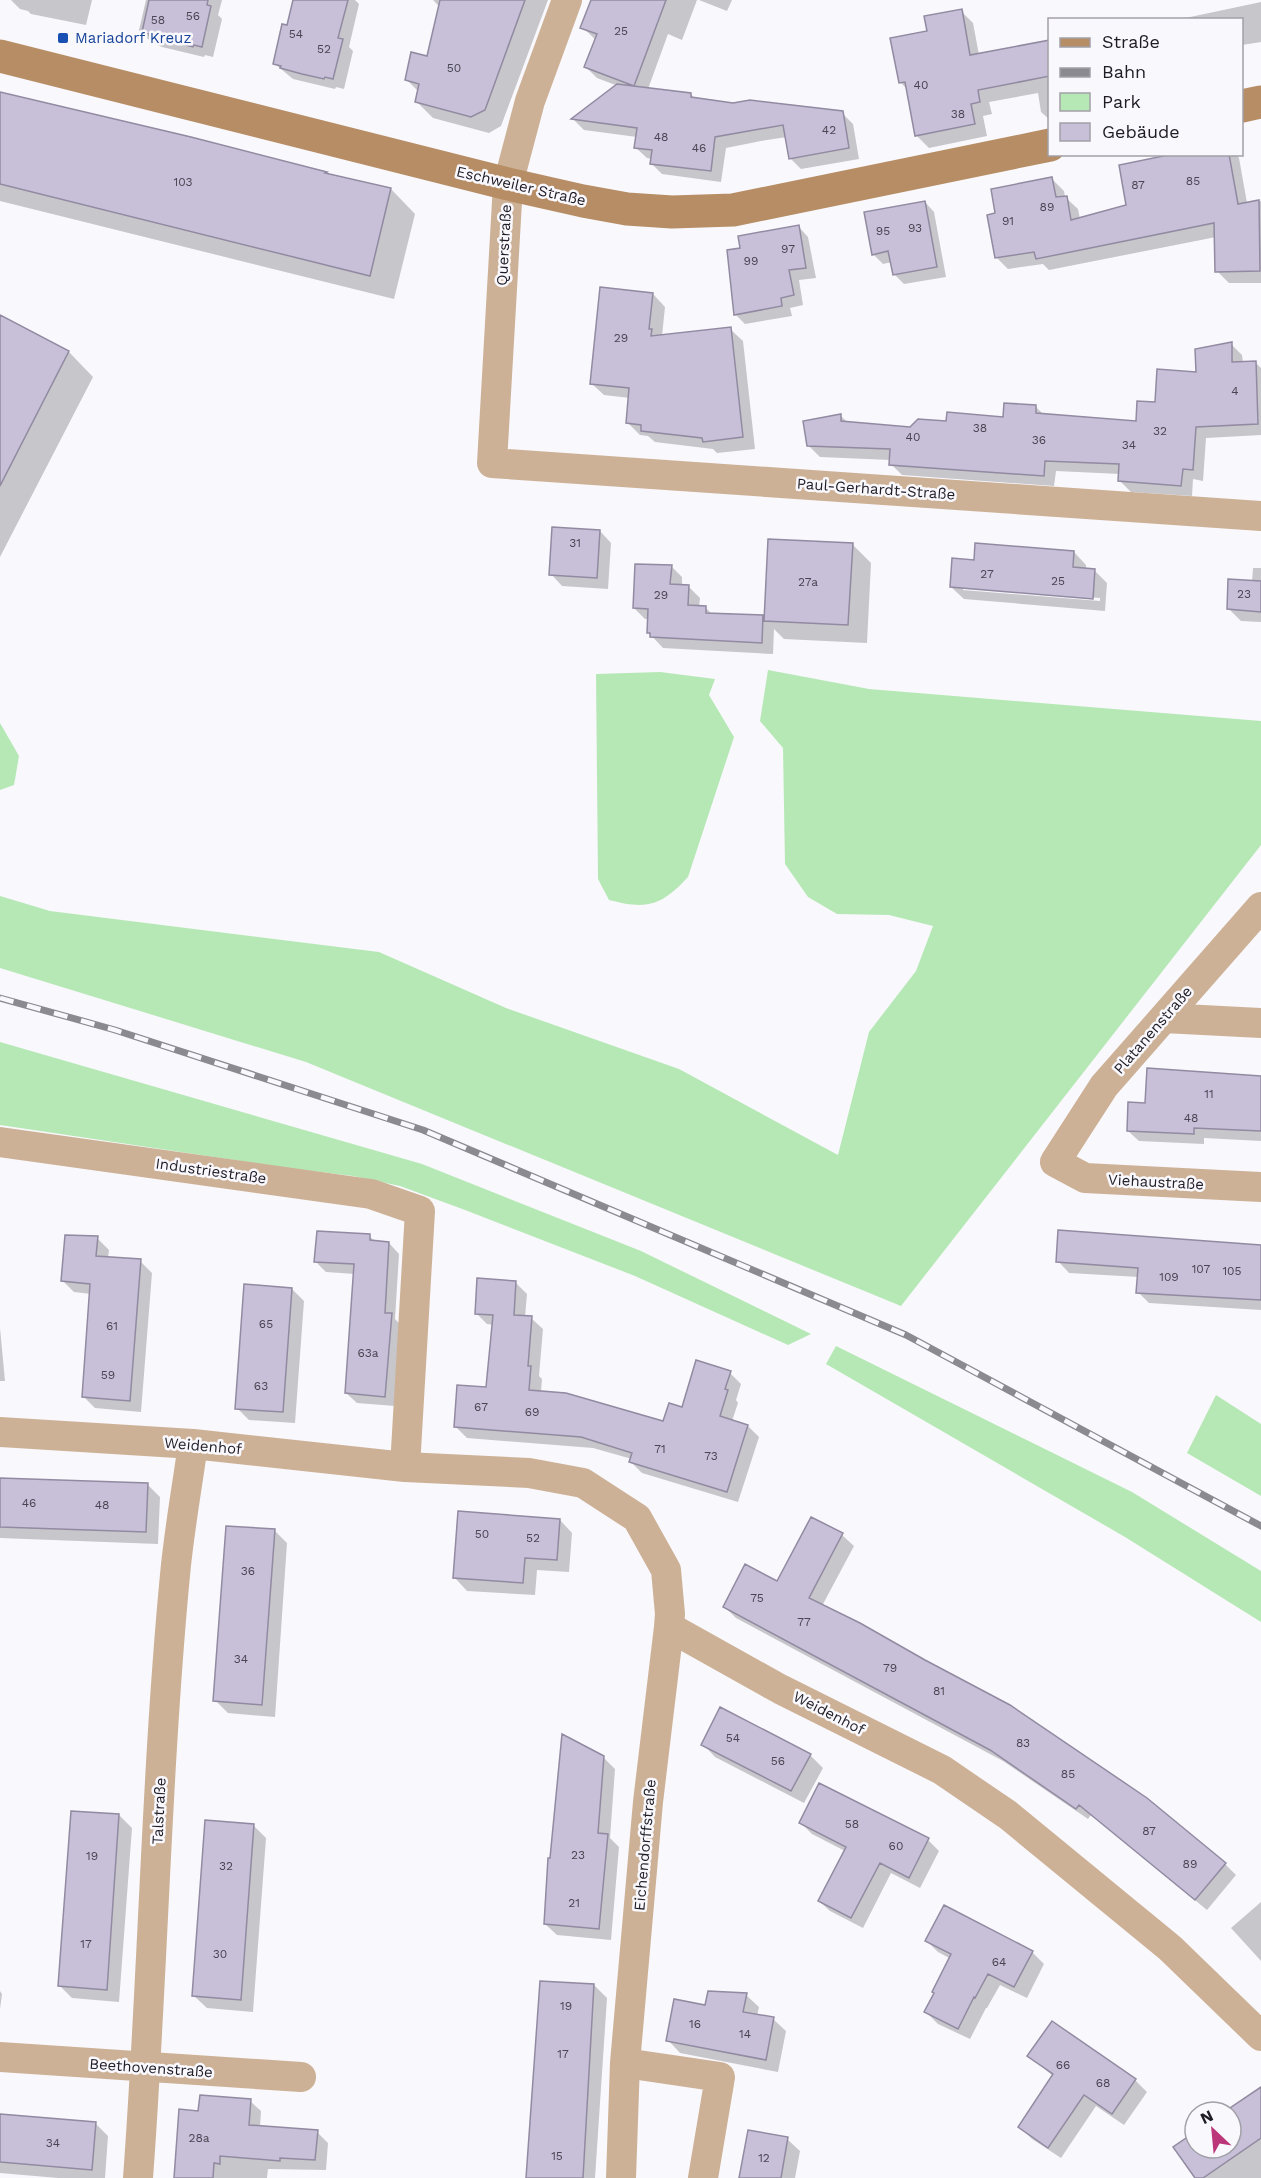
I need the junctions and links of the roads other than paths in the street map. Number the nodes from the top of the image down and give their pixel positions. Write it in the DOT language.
graph roads {
  1 [pos="567,0"];
  2 [pos="0,56"];
  3 [pos="1261,102"];
  4 [pos="1243,106"];
  5 [pos="1048,146"];
  6 [pos="508,184"];
  7 [pos="492,463"];
  8 [pos="1261,516"];
  9 [pos="1261,907"];
  10 [pos="1164,1018"];
  11 [pos="1261,1023"];
  12 [pos="0,1142"];
  13 [pos="1055,1162"];
  14 [pos="1261,1187"];
  15 [pos="0,1432"];
  16 [pos="193,1444"];
  17 [pos="405,1467"];
  18 [pos="669,1627"];
  19 [pos="1261,2036"];
  20 [pos="0,2057"];
  21 [pos="625,2063"];
  22 [pos="146,2068"];
  23 [pos="301,2077"];
  24 [pos="138,2178"];
  25 [pos="621,2178"];
  26 [pos="703,2178"];
  1 -- 6 [label="street, Querstraße"];
  2 -- 6 [label="street, Eschweiler Straße"];
  3 -- 4 [label="street"];
  5 -- 6 [label="street, Eschweiler Straße"];
  6 -- 7 [label="street, Querstraße"];
  7 -- 8 [label="street, Paul-Gerhardt-Straße"];
  9 -- 10 [label="street, Platanenstraße"];
  10 -- 11 [label="street"];
  10 -- 13 [label="street, Platanenstraße"];
  12 -- 17 [label="street, Industriestraße"];
  13 -- 14 [label="street, Viehaustraße"];
  15 -- 16 [label="street, Weidenhof"];
  16 -- 17 [label="street, Weidenhof"];
  16 -- 22 [label="street, Talstraße"];
  17 -- 18 [label="street, Weidenhof"];
  18 -- 19 [label="street, Weidenhof"];
  18 -- 21 [label="street, Eichendorffstraße"];
  20 -- 22 [label="street, Beethovenstraße"];
  21 -- 25 [label="street, Eichendorffstraße"];
  21 -- 26 [label="street"];
  22 -- 23 [label="street, Beethovenstraße"];
  22 -- 24 [label="street, Talstraße"];
}
